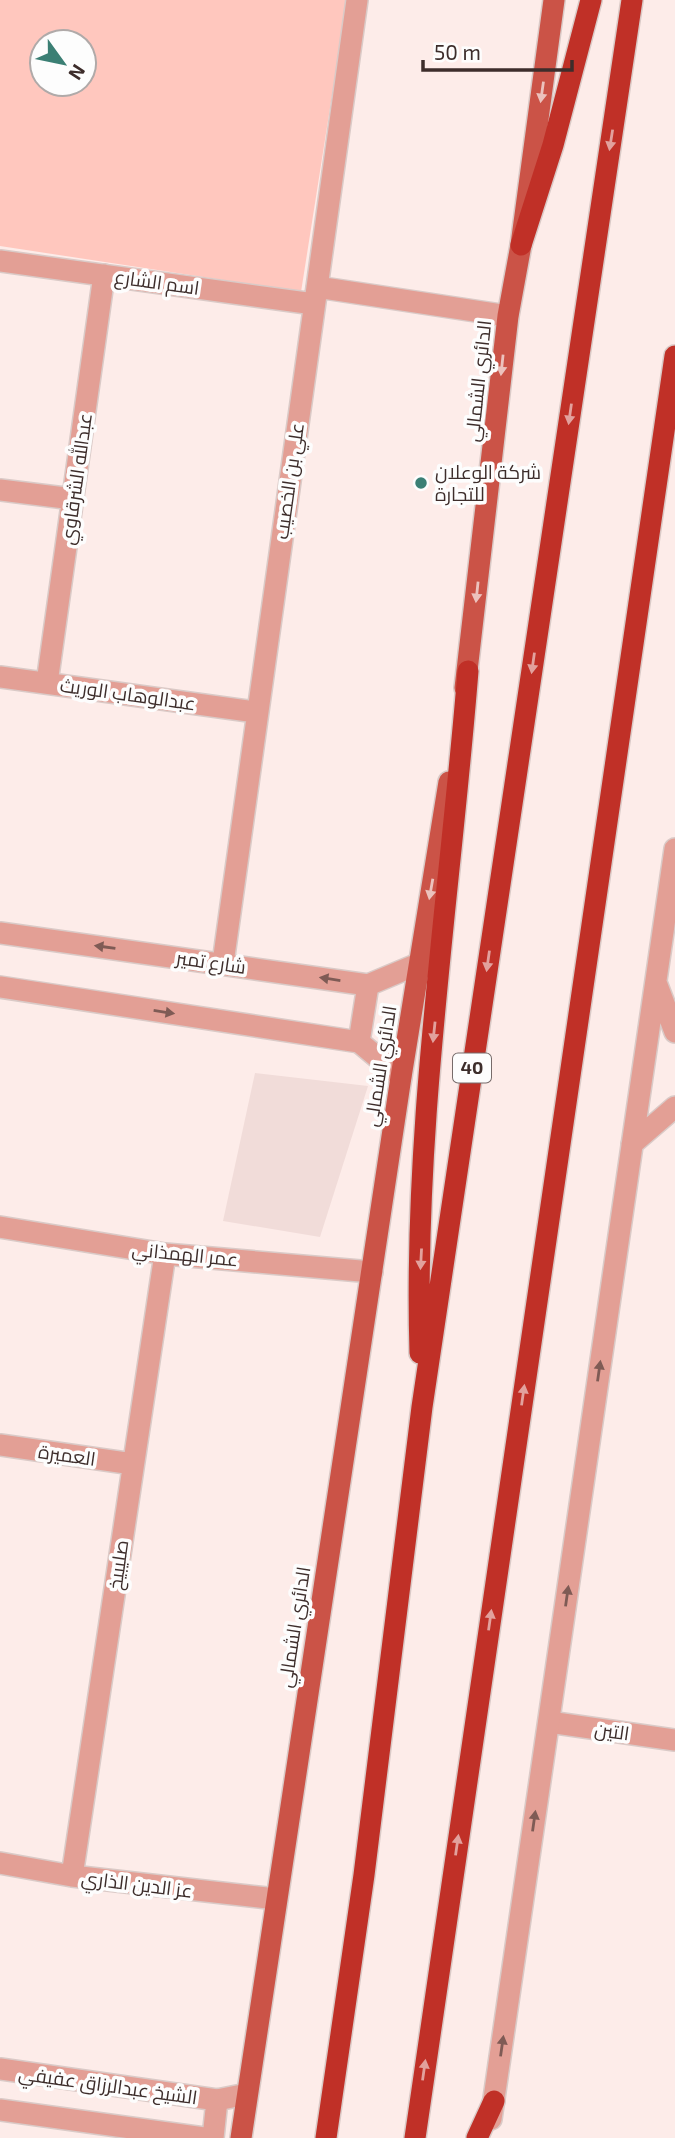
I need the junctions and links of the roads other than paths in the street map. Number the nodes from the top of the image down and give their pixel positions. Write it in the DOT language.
graph roads {
  1 [pos="357,0"];
  2 [pos="554,0"];
  3 [pos="591,0"];
  4 [pos="632,0"];
  5 [pos="521,245"];
  6 [pos="0,261"];
  7 [pos="104,275"];
  8 [pos="316,296"];
  9 [pos="508,316"];
  10 [pos="675,356"];
  11 [pos="0,489"];
  12 [pos="73,499"];
  13 [pos="468,671"];
  14 [pos="0,677"];
  15 [pos="47,683"];
  16 [pos="256,712"];
  17 [pos="675,849"];
  18 [pos="0,933"];
  19 [pos="223,963"];
  20 [pos="418,964"];
  21 [pos="656,982"];
  22 [pos="368,985"];
  23 [pos="0,987"];
  24 [pos="675,1032"];
  25 [pos="359,1042"];
  26 [pos="401,1077"];
  27 [pos="675,1107"];
  28 [pos="632,1144"];
  29 [pos="0,1227"];
  30 [pos="165,1254"];
  31 [pos="372,1272"];
  32 [pos="422,1407"];
  33 [pos="0,1445"];
  34 [pos="134,1464"];
  35 [pos="549,1722"];
  36 [pos="675,1740"];
  37 [pos="0,1863"];
  38 [pos="72,1876"];
  39 [pos="276,1899"];
  40 [pos="0,2069"];
  41 [pos="247,2094"];
  42 [pos="217,2100"];
  43 [pos="494,2101"];
  44 [pos="0,2110"];
  45 [pos="69,2129"];
  46 [pos="204,2138"];
  47 [pos="212,2138"];
  48 [pos="241,2138"];
  49 [pos="326,2138"];
  50 [pos="415,2138"];
  51 [pos="477,2138"];
  52 [pos="488,2138"];
  1 -- 8 [label="street, علي بن الخصيب"];
  2 -- 5 [label="main road, الدائري الشمالي, one-way"];
  3 -- 5 [label="highway"];
  4 -- 32 [label="highway, 40, one-way"];
  5 -- 9 [label="main road, الدائري الشمالي"];
  6 -- 7 [label="street, اسم الشارع"];
  7 -- 8 [label="street, اسم الشارع"];
  7 -- 12 [label="street, عبدالله الشرقاوي"];
  8 -- 9 [label="street, اسم الشارع"];
  8 -- 16 [label="street, علي بن الخصيب"];
  9 -- 13 [label="main road, الدائري الشمالي, one-way"];
  50 -- 10 [label="highway, one-way"];
  11 -- 12 [label="street"];
  12 -- 15 [label="street, عبدالله الشرقاوي"];
  13 -- 20 [label="main road, الدائري الشمالي, one-way"];
  13 -- 32 [label="highway, one-way"];
  14 -- 15 [label="street, عبدالوهاب الوريث"];
  15 -- 16 [label="street, عبدالوهاب الوريث"];
  16 -- 19 [label="street, علي بن الخصيب"];
  17 -- 21 [label="street"];
  19 -- 18 [label="street, شارع تمير, one-way"];
  22 -- 19 [label="street, شارع تمير, one-way"];
  20 -- 22 [label="street"];
  20 -- 26 [label="main road, الدائري الشمالي"];
  21 -- 24 [label="street"];
  21 -- 28 [label="street"];
  22 -- 25 [label="street"];
  23 -- 25 [label="street, one-way"];
  25 -- 26 [label="street"];
  26 -- 31 [label="main road, الدائري الشمالي"];
  27 -- 28 [label="street"];
  35 -- 28 [label="street, one-way"];
  29 -- 30 [label="street, عمر الهمذاني"];
  30 -- 31 [label="street, عمر الهمذاني"];
  30 -- 34 [label="street, صليبيخ"];
  31 -- 39 [label="main road, الدائري الشمالي"];
  32 -- 49 [label="highway, 40"];
  33 -- 34 [label="street, العميرة"];
  34 -- 38 [label="street, صليبيخ"];
  35 -- 36 [label="street, التين"];
  43 -- 35 [label="street, one-way"];
  37 -- 38 [label="street, عز الدين الذاري"];
  38 -- 39 [label="street, عز الدين الذاري"];
  39 -- 41 [label="main road, الدائري الشمالي"];
  40 -- 42 [label="street, الشيخ عبدالرزاق عفيفي"];
  41 -- 42 [label="street, الشيخ عبدالرزاق عفيفي"];
  41 -- 48 [label="main road, الدائري الشمالي"];
  42 -- 47 [label="street, الشيخ عبدالرزاق عفيفي"];
  43 -- 51 [label="highway"];
  43 -- 52 [label="street"];
  44 -- 45 [label="street, الشيخ عبدالرزاق عفيفي"];
  45 -- 46 [label="street, الشيخ عبدالرزاق عفيفي"];
}
